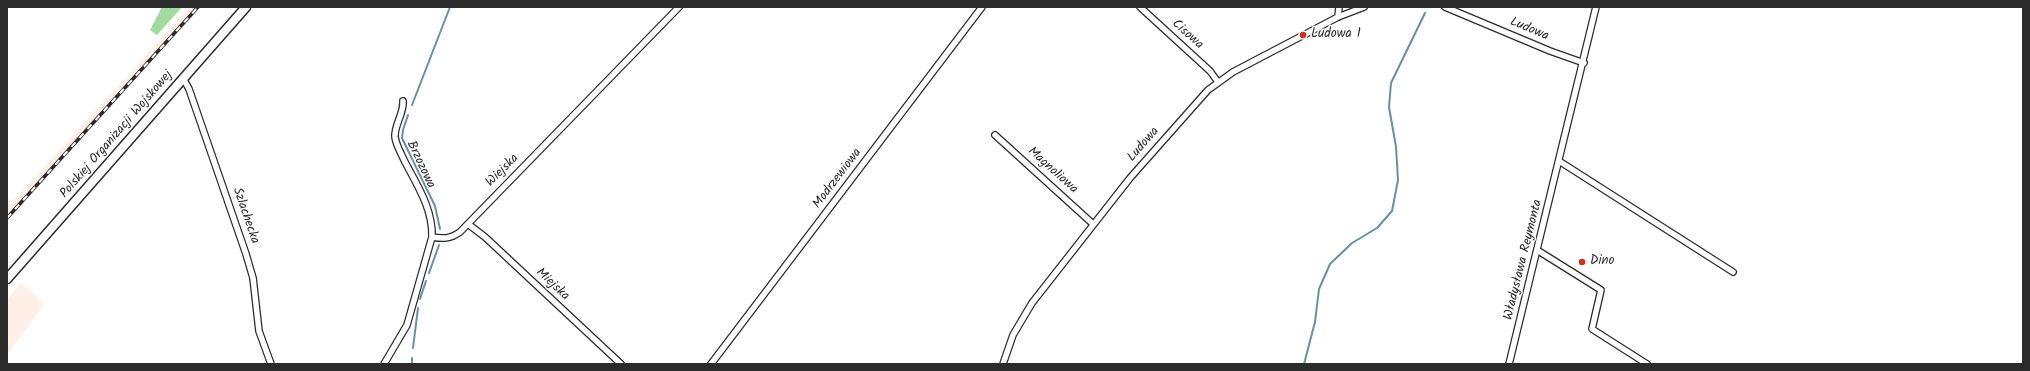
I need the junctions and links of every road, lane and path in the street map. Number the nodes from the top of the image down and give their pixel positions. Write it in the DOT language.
graph roads {
  1 [pos="246,7"];
  2 [pos="679,7"];
  3 [pos="982,7"];
  4 [pos="1140,7"];
  5 [pos="1339,7"];
  6 [pos="1364,7"];
  7 [pos="1445,7"];
  8 [pos="1596,7"];
  9 [pos="1338,17"];
  10 [pos="1584,62"];
  11 [pos="183,78"];
  12 [pos="1218,82"];
  13 [pos="403,101"];
  14 [pos="995,135"];
  15 [pos="1559,161"];
  16 [pos="468,224"];
  17 [pos="1093,224"];
  18 [pos="432,237"];
  19 [pos="1537,250"];
  20 [pos="1733,272"];
  21 [pos="7,280"];
  22 [pos="271,364"];
  23 [pos="384,364"];
  24 [pos="621,364"];
  25 [pos="711,364"];
  26 [pos="1003,364"];
  27 [pos="1509,364"];
  28 [pos="1647,364"];
  1 -- 11 [label="main road, Polskiej Organizacji Wojskowej"];
  2 -- 16 [label="street, Wiejska"];
  3 -- 25 [label="street, Modrzewiowa"];
  4 -- 12 [label="street, Cisowa"];
  5 -- 9 [label="street"];
  6 -- 9 [label="street, Ludowa"];
  7 -- 10 [label="street, Ludowa"];
  8 -- 10 [label="street, Władysława Reymonta"];
  9 -- 12 [label="street, Ludowa"];
  10 -- 15 [label="street, Władysława Reymonta"];
  11 -- 21 [label="main road, Polskiej Organizacji Wojskowej"];
  11 -- 22 [label="street, Szlachecka"];
  12 -- 17 [label="street, Ludowa"];
  13 -- 18 [label="street, Brzozowa"];
  14 -- 17 [label="street, Magnoliowa"];
  15 -- 19 [label="street, Władysława Reymonta"];
  15 -- 20 [label="street"];
  16 -- 18 [label="street, Wiejska"];
  16 -- 24 [label="street, Miejska"];
  17 -- 26 [label="street, Ludowa"];
  18 -- 23 [label="street"];
  19 -- 27 [label="street, Władysława Reymonta"];
  19 -- 28 [label="street"];
}
